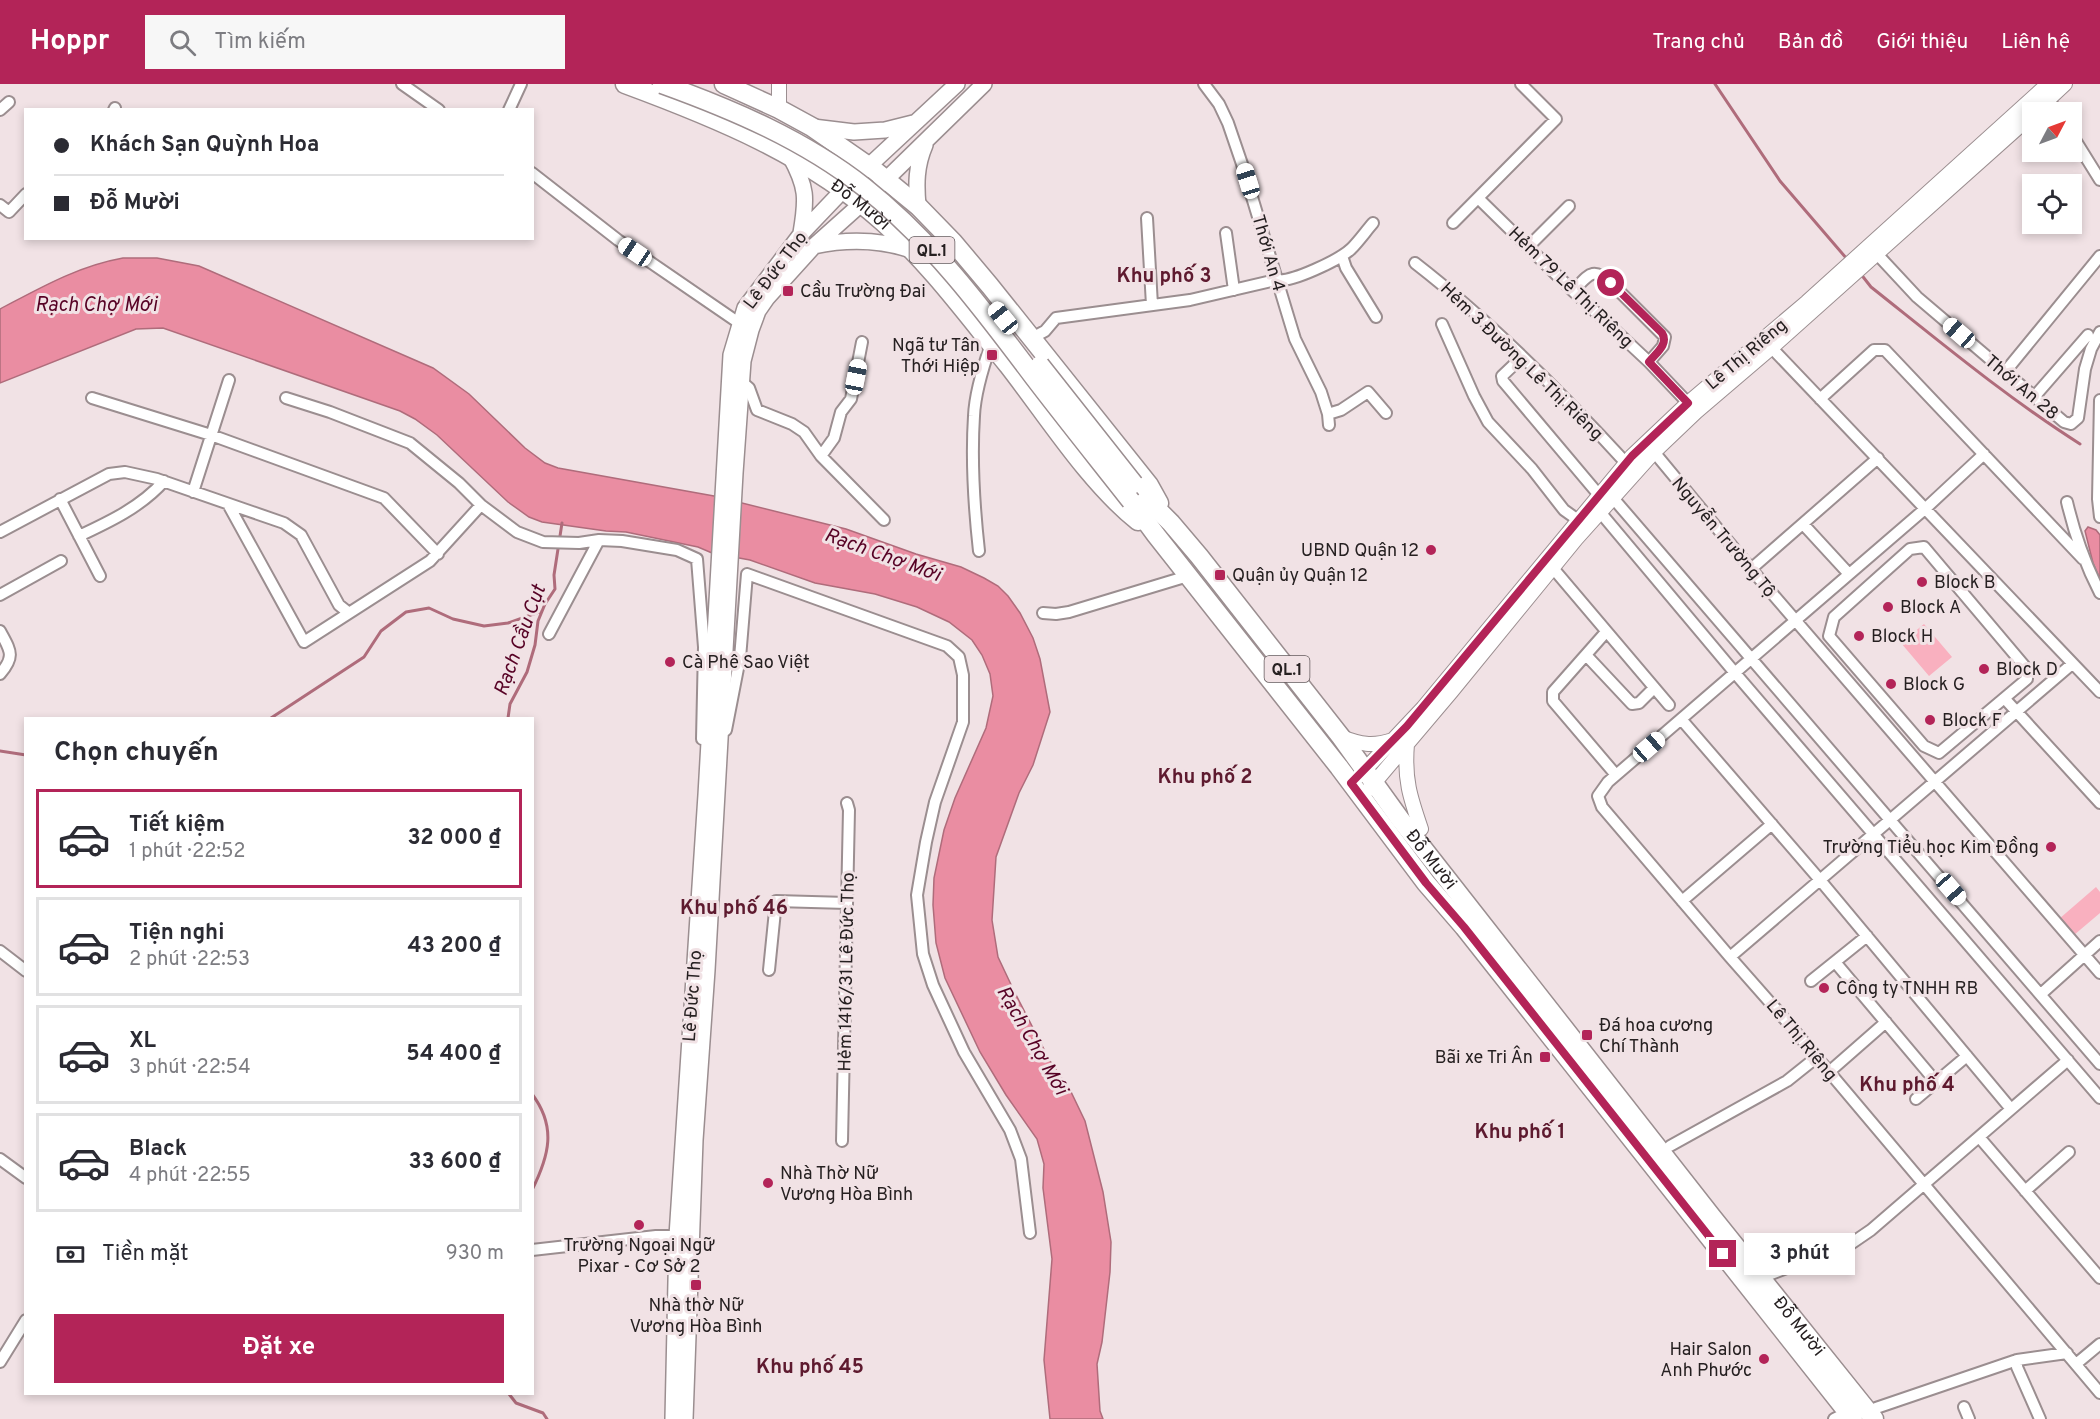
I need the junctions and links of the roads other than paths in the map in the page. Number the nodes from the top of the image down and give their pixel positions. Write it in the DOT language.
graph roads {
  1 [pos="402,84"];
  2 [pos="521,84"];
  3 [pos="625,84"];
  4 [pos="663,84"];
  5 [pos="694,84"];
  6 [pos="724,84"];
  7 [pos="779,84"];
  8 [pos="957,84"];
  9 [pos="984,84"];
  10 [pos="1204,84"];
  11 [pos="2049,84"];
  12 [pos="2065,84"];
  13 [pos="1520,85"];
  14 [pos="945,91"];
  15 [pos="2049,100"];
  16 [pos="9,102"];
  17 [pos="436,108"];
  18 [pos="510,108"];
  19 [pos="779,109"];
  20 [pos="0,110"];
  21 [pos="916,123"];
  22 [pos="2022,124"];
  23 [pos="812,127"];
  24 [pos="927,140"];
  25 [pos="843,148"];
  26 [pos="2082,151"];
  27 [pos="790,156"];
  28 [pos="868,166"];
  29 [pos="534,175"];
  30 [pos="823,176"];
  31 [pos="886,180"];
  32 [pos="2100,180"];
  33 [pos="843,190"];
  34 [pos="24,196"];
  35 [pos="1478,198"];
  36 [pos="914,203"];
  37 [pos="861,204"];
  38 [pos="0,205"];
  39 [pos="1569,206"];
  40 [pos="1147,218"];
  41 [pos="1373,223"];
  42 [pos="1453,223"];
  43 [pos="885,224"];
  44 [pos="1226,233"];
  45 [pos="801,234"];
  46 [pos="814,246"];
  47 [pos="1528,247"];
  48 [pos="912,250"];
  49 [pos="1342,256"];
  50 [pos="1869,256"];
  51 [pos="2100,256"];
  52 [pos="1415,262"];
  53 [pos="1276,280"];
  54 [pos="1234,290"];
  55 [pos="1573,291"];
  56 [pos="1152,305"];
  57 [pos="1376,317"];
  58 [pos="1442,324"];
  59 [pos="745,326"];
  60 [pos="2100,332"];
  61 [pos="2088,335"];
  62 [pos="1032,338"];
  63 [pos="862,342"];
  64 [pos="991,344"];
  65 [pos="1767,344"];
  66 [pos="1522,357"];
  67 [pos="1649,362"];
  68 [pos="2005,372"];
  69 [pos="229,380"];
  70 [pos="741,382"];
  71 [pos="2035,396"];
  72 [pos="286,398"];
  73 [pos="92,399"];
  74 [pos="1820,399"];
  75 [pos="2100,400"];
  76 [pos="1688,403"];
  77 [pos="1386,413"];
  78 [pos="211,435"];
  79 [pos="1654,453"];
  80 [pos="1984,454"];
  81 [pos="821,456"];
  82 [pos="1878,458"];
  83 [pos="1626,464"];
  84 [pos="730,472"];
  85 [pos="164,481"];
  86 [pos="193,492"];
  87 [pos="1136,497"];
  88 [pos="1606,497"];
  89 [pos="60,499"];
  90 [pos="2067,502"];
  91 [pos="228,504"];
  92 [pos="481,505"];
  93 [pos="1926,508"];
  94 [pos="1600,512"];
  95 [pos="2100,516"];
  96 [pos="884,520"];
  97 [pos="1578,520"];
  98 [pos="1171,523"];
  99 [pos="1803,524"];
  100 [pos="0,531"];
  101 [pos="1156,536"];
  102 [pos="79,537"];
  103 [pos="599,540"];
  104 [pos="979,551"];
  105 [pos="438,554"];
  106 [pos="2083,559"];
  107 [pos="61,561"];
  108 [pos="1552,567"];
  109 [pos="1751,569"];
  110 [pos="1849,574"];
  111 [pos="725,575"];
  112 [pos="100,576"];
  113 [pos="1188,576"];
  114 [pos="2100,592"];
  115 [pos="0,595"];
  116 [pos="349,613"];
  117 [pos="1043,613"];
  118 [pos="1796,620"];
  119 [pos="0,631"];
  120 [pos="1606,632"];
  121 [pos="549,634"];
  122 [pos="1586,656"];
  123 [pos="1753,658"];
  124 [pos="2072,664"];
  125 [pos="1735,673"];
  126 [pos="0,674"];
  127 [pos="1654,687"];
  128 [pos="2100,692"];
  129 [pos="2005,699"];
  130 [pos="1669,705"];
  131 [pos="2016,712"];
  132 [pos="1681,719"];
  133 [pos="721,736"];
  134 [pos="1341,737"];
  135 [pos="702,739"];
  136 [pos="1393,740"];
  137 [pos="1407,744"];
  138 [pos="1616,775"];
  139 [pos="1370,776"];
  140 [pos="1934,781"];
  141 [pos="1352,785"];
  142 [pos="847,803"];
  143 [pos="2100,803"];
  144 [pos="1400,819"];
  145 [pos="1891,819"];
  146 [pos="1772,824"];
  147 [pos="1421,829"];
  148 [pos="1874,834"];
  149 [pos="1820,880"];
  150 [pos="1682,901"];
  151 [pos="847,903"];
  152 [pos="1867,936"];
  153 [pos="2100,941"];
  154 [pos="0,951"];
  155 [pos="2084,954"];
  156 [pos="1730,957"];
  157 [pos="1835,962"];
  158 [pos="24,969"];
  159 [pos="769,970"];
  160 [pos="2100,973"];
  161 [pos="1811,981"];
  162 [pos="2041,994"];
  163 [pos="699,995"];
  164 [pos="1886,1022"];
  165 [pos="1966,1056"];
  166 [pos="1817,1057"];
  167 [pos="2068,1060"];
  168 [pos="2100,1064"];
  169 [pos="1829,1072"];
  170 [pos="1936,1082"];
  171 [pos="2100,1098"];
  172 [pos="1917,1099"];
  173 [pos="2011,1109"];
  174 [pos="1979,1137"];
  175 [pos="842,1141"];
  176 [pos="1670,1146"];
  177 [pos="2069,1152"];
  178 [pos="0,1159"];
  179 [pos="24,1177"];
  180 [pos="1924,1184"];
  181 [pos="2025,1191"];
  182 [pos="1030,1233"];
  183 [pos="683,1234"];
  184 [pos="534,1250"];
  185 [pos="1771,1274"];
  186 [pos="2100,1278"];
  187 [pos="24,1323"];
  188 [pos="2100,1344"];
  189 [pos="2067,1353"];
  190 [pos="2017,1360"];
  191 [pos="0,1362"];
  192 [pos="2076,1364"];
  193 [pos="2100,1393"];
  194 [pos="1964,1407"];
  195 [pos="1878,1415"];
  196 [pos="673,1419"];
  197 [pos="685,1419"];
  198 [pos="1841,1419"];
  199 [pos="1969,1419"];
  200 [pos="2040,1419"];
  1 -- 17 [label="street"];
  2 -- 18 [label="street"];
  3 -- 27 [label="highway, Đỗ Mười / QL.1"];
  4 -- 87 [label="highway, QL.1, bridge"];
  5 -- 87 [label="highway, QL.1, bridge"];
  6 -- 19 [label="highway, Đỗ Mười / QL.1"];
  7 -- 19 [label="street"];
  8 -- 14 [label="main road, Lê Đức Thọ"];
  9 -- 24 [label="main road, Lê Đức Thọ"];
  10 -- 53 [label="street, Thới An 4"];
  11 -- 50 [label="street, Lê Thị Riêng"];
  12 -- 15 [label="street, Lê Thị Riêng"];
  13 -- 35 [label="street"];
  14 -- 21 [label="main road, Lê Đức Thọ"];
  16 -- 20 [label="street"];
  19 -- 23 [label="highway, Đỗ Mười / QL.1"];
  21 -- 23 [label="main road"];
  21 -- 28 [label="main road, Lê Đức Thọ"];
  22 -- 50 [label="street, Lê Thị Riêng"];
  23 -- 25 [label="highway, Đỗ Mười / QL.1"];
  24 -- 31 [label="main road, Lê Đức Thọ"];
  24 -- 36 [label="main road"];
  25 -- 28 [label="highway, Đỗ Mười / QL.1"];
  25 -- 30 [label="highway"];
  26 -- 32 [label="street"];
  27 -- 30 [label="highway, Đỗ Mười / QL.1"];
  27 -- 45 [label="main road"];
  28 -- 31 [label="highway, Đỗ Mười / QL.1"];
  28 -- 33 [label="main road, Lê Đức Thọ"];
  29 -- 59 [label="street"];
  30 -- 33 [label="highway, Đỗ Mười / QL.1"];
  31 -- 36 [label="highway, Đỗ Mười / QL.1"];
  31 -- 37 [label="main road, Lê Đức Thọ"];
  33 -- 37 [label="highway, Đỗ Mười / QL.1"];
  33 -- 45 [label="main road, Lê Đức Thọ"];
  34 -- 38 [label="street"];
  35 -- 42 [label="street"];
  35 -- 47 [label="street, Hẻm 79 Lê Thị Riêng"];
  36 -- 43 [label="highway"];
  36 -- 62 [label="highway, Đỗ Mười / QL.1"];
  37 -- 43 [label="highway, Đỗ Mười / QL.1"];
  37 -- 46 [label="main road, Lê Đức Thọ"];
  39 -- 47 [label="street"];
  40 -- 56 [label="street"];
  41 -- 49 [label="street"];
  43 -- 48 [label="highway, Đỗ Mười / QL.1"];
  44 -- 54 [label="street"];
  45 -- 59 [label="main road, Lê Đức Thọ"];
  46 -- 48 [label="main road"];
  46 -- 59 [label="main road, Lê Đức Thọ"];
  47 -- 55 [label="street, Hẻm 79 Lê Thị Riêng"];
  48 -- 64 [label="highway, Đỗ Mười / QL.1"];
  49 -- 53 [label="street"];
  49 -- 57 [label="street"];
  50 -- 65 [label="street, Lê Thị Riêng"];
  50 -- 68 [label="street, Thới An 28"];
  51 -- 68 [label="street"];
  52 -- 66 [label="street, Hẻm 3 Đường Lê Thị Riêng"];
  53 -- 54 [label="street"];
  53 -- 77 [label="street, Thới An 4"];
  54 -- 56 [label="street"];
  55 -- 67 [label="street, Hẻm 79 Lê Thị Riêng"];
  55 -- 67 [label="street"];
  56 -- 62 [label="street"];
  58 -- 97 [label="street"];
  59 -- 70 [label="main road, Lê Đức Thọ"];
  59 -- 84 [label="main road, Lê Đức Thọ"];
  60 -- 71 [label="street, Thới An 28"];
  61 -- 71 [label="street"];
  62 -- 98 [label="highway, Đỗ Mười / QL.1"];
  63 -- 81 [label="street"];
  64 -- 101 [label="highway, Đỗ Mười / QL.1"];
  64 -- 104 [label="street"];
  65 -- 74 [label="street"];
  65 -- 76 [label="street, Lê Thị Riêng"];
  65 -- 79 [label="street, Lê Thị Riêng"];
  66 -- 83 [label="street, Hẻm 3 Đường Lê Thị Riêng"];
  66 -- 88 [label="street"];
  67 -- 76 [label="street, Hẻm 79 Lê Thị Riêng"];
  68 -- 71 [label="street, Thới An 28"];
  69 -- 78 [label="street"];
  70 -- 81 [label="street"];
  70 -- 84 [label="main road, Lê Đức Thọ"];
  72 -- 92 [label="street"];
  73 -- 78 [label="street"];
  74 -- 80 [label="street"];
  74 -- 82 [label="street"];
  75 -- 95 [label="street"];
  76 -- 83 [label="street, Lê Thị Riêng"];
  78 -- 86 [label="street"];
  78 -- 105 [label="street"];
  79 -- 88 [label="street, Lê Thị Riêng"];
  79 -- 109 [label="street, Nguyễn Trường Tộ"];
  80 -- 93 [label="street"];
  80 -- 106 [label="street"];
  81 -- 96 [label="street"];
  82 -- 93 [label="street"];
  82 -- 99 [label="street"];
  83 -- 88 [label="street, Lê Thị Riêng"];
  84 -- 111 [label="main road"];
  85 -- 86 [label="street"];
  85 -- 89 [label="street"];
  85 -- 102 [label="street"];
  86 -- 91 [label="street"];
  87 -- 98 [label="highway, Đỗ Mười / QL.1"];
  87 -- 101 [label="highway, Đỗ Mười / QL.1"];
  88 -- 94 [label="street, Lê Thị Riêng"];
  88 -- 97 [label="street, Lê Thị Riêng"];
  88 -- 123 [label="street"];
  89 -- 100 [label="street"];
  89 -- 102 [label="street"];
  90 -- 106 [label="street"];
  91 -- 116 [label="street"];
  91 -- 116 [label="street"];
  92 -- 103 [label="street"];
  92 -- 105 [label="street"];
  93 -- 110 [label="street"];
  93 -- 124 [label="street"];
  94 -- 108 [label="street, Lê Thị Riêng"];
  94 -- 125 [label="street"];
  97 -- 136 [label="street, Lê Thị Riêng"];
  98 -- 134 [label="highway, Đỗ Mười / QL.1"];
  99 -- 109 [label="street"];
  99 -- 110 [label="street"];
  101 -- 113 [label="highway, Đỗ Mười / QL.1"];
  102 -- 112 [label="street"];
  103 -- 121 [label="street"];
  103 -- 135 [label="street"];
  105 -- 116 [label="street"];
  106 -- 114 [label="street"];
  107 -- 115 [label="street"];
  108 -- 120 [label="street"];
  108 -- 137 [label="street, Lê Thị Riêng"];
  109 -- 118 [label="street, Nguyễn Trường Tộ"];
  110 -- 118 [label="street"];
  111 -- 133 [label="main road, Lê Đức Thọ"];
  111 -- 163 [label="main road, Lê Đức Thọ"];
  113 -- 117 [label="street"];
  113 -- 141 [label="highway, Đỗ Mười / QL.1"];
  118 -- 123 [label="street"];
  118 -- 140 [label="street, Nguyễn Trường Tộ"];
  119 -- 126 [label="street"];
  120 -- 122 [label="street"];
  120 -- 127 [label="street"];
  122 -- 127 [label="street"];
  122 -- 138 [label="street"];
  123 -- 125 [label="street"];
  123 -- 145 [label="street"];
  124 -- 128 [label="street"];
  124 -- 131 [label="street"];
  125 -- 132 [label="street"];
  125 -- 148 [label="street"];
  127 -- 130 [label="street"];
  129 -- 129 [label="street"];
  129 -- 131 [label="street"];
  131 -- 140 [label="street"];
  131 -- 143 [label="street"];
  132 -- 138 [label="street"];
  132 -- 146 [label="street"];
  133 -- 163 [label="main road, Lê Đức Thọ"];
  133 -- 182 [label="street, Lê Đức Thọ"];
  134 -- 136 [label="street"];
  134 -- 139 [label="highway, Đỗ Mười / QL.1"];
  136 -- 139 [label="street, Lê Thị Riêng"];
  137 -- 139 [label="street, Lê Thị Riêng"];
  137 -- 147 [label="street"];
  138 -- 150 [label="street, Lê Thị Riêng"];
  139 -- 141 [label="street, Lê Thị Riêng"];
  139 -- 144 [label="highway, Đỗ Mười / QL.1"];
  140 -- 145 [label="street"];
  140 -- 155 [label="street, Nguyễn Trường Tộ"];
  141 -- 198 [label="highway, Đỗ Mười / QL.1"];
  142 -- 151 [label="street, Hẻm 1416/31 Lê Đức Thọ"];
  144 -- 147 [label="highway, QL.1"];
  144 -- 195 [label="highway, Đỗ Mười / QL.1"];
  145 -- 148 [label="street"];
  145 -- 162 [label="street"];
  146 -- 149 [label="street"];
  146 -- 150 [label="street"];
  147 -- 176 [label="highway, Đỗ Mười / QL.1"];
  148 -- 149 [label="street"];
  148 -- 167 [label="street"];
  149 -- 152 [label="street"];
  149 -- 156 [label="street"];
  150 -- 156 [label="street, Lê Thị Riêng"];
  151 -- 159 [label="street"];
  151 -- 175 [label="street, Hẻm 1416/31 Lê Đức Thọ"];
  152 -- 157 [label="street"];
  152 -- 165 [label="street"];
  153 -- 155 [label="street"];
  154 -- 158 [label="street"];
  155 -- 160 [label="street, Nguyễn Trường Tộ"];
  155 -- 162 [label="street"];
  156 -- 166 [label="street, Lê Thị Riêng"];
  157 -- 161 [label="street"];
  157 -- 164 [label="street"];
  162 -- 168 [label="street"];
  163 -- 183 [label="main road, Lê Đức Thọ"];
  164 -- 169 [label="street"];
  164 -- 170 [label="street"];
  165 -- 170 [label="street"];
  165 -- 173 [label="street"];
  166 -- 169 [label="street, Lê Thị Riêng"];
  166 -- 176 [label="street"];
  167 -- 171 [label="street"];
  167 -- 173 [label="street"];
  169 -- 180 [label="street, Lê Thị Riêng"];
  170 -- 172 [label="street"];
  173 -- 174 [label="street"];
  174 -- 180 [label="street"];
  174 -- 181 [label="street"];
  176 -- 185 [label="highway, Đỗ Mười / QL.1"];
  177 -- 181 [label="street"];
  178 -- 179 [label="street"];
  180 -- 185 [label="street"];
  180 -- 189 [label="street, Lê Thị Riêng"];
  181 -- 186 [label="street"];
  183 -- 184 [label="street"];
  183 -- 196 [label="main road, Lê Đức Thọ"];
  183 -- 197 [label="main road, Lê Đức Thọ"];
  185 -- 195 [label="highway, Đỗ Mười / QL.1"];
  187 -- 191 [label="street"];
  188 -- 192 [label="street"];
  189 -- 190 [label="street"];
  189 -- 192 [label="street, Lê Thị Riêng"];
  190 -- 195 [label="street"];
  190 -- 200 [label="street"];
  192 -- 193 [label="street, Lê Thị Riêng"];
  194 -- 199 [label="street"];
}
